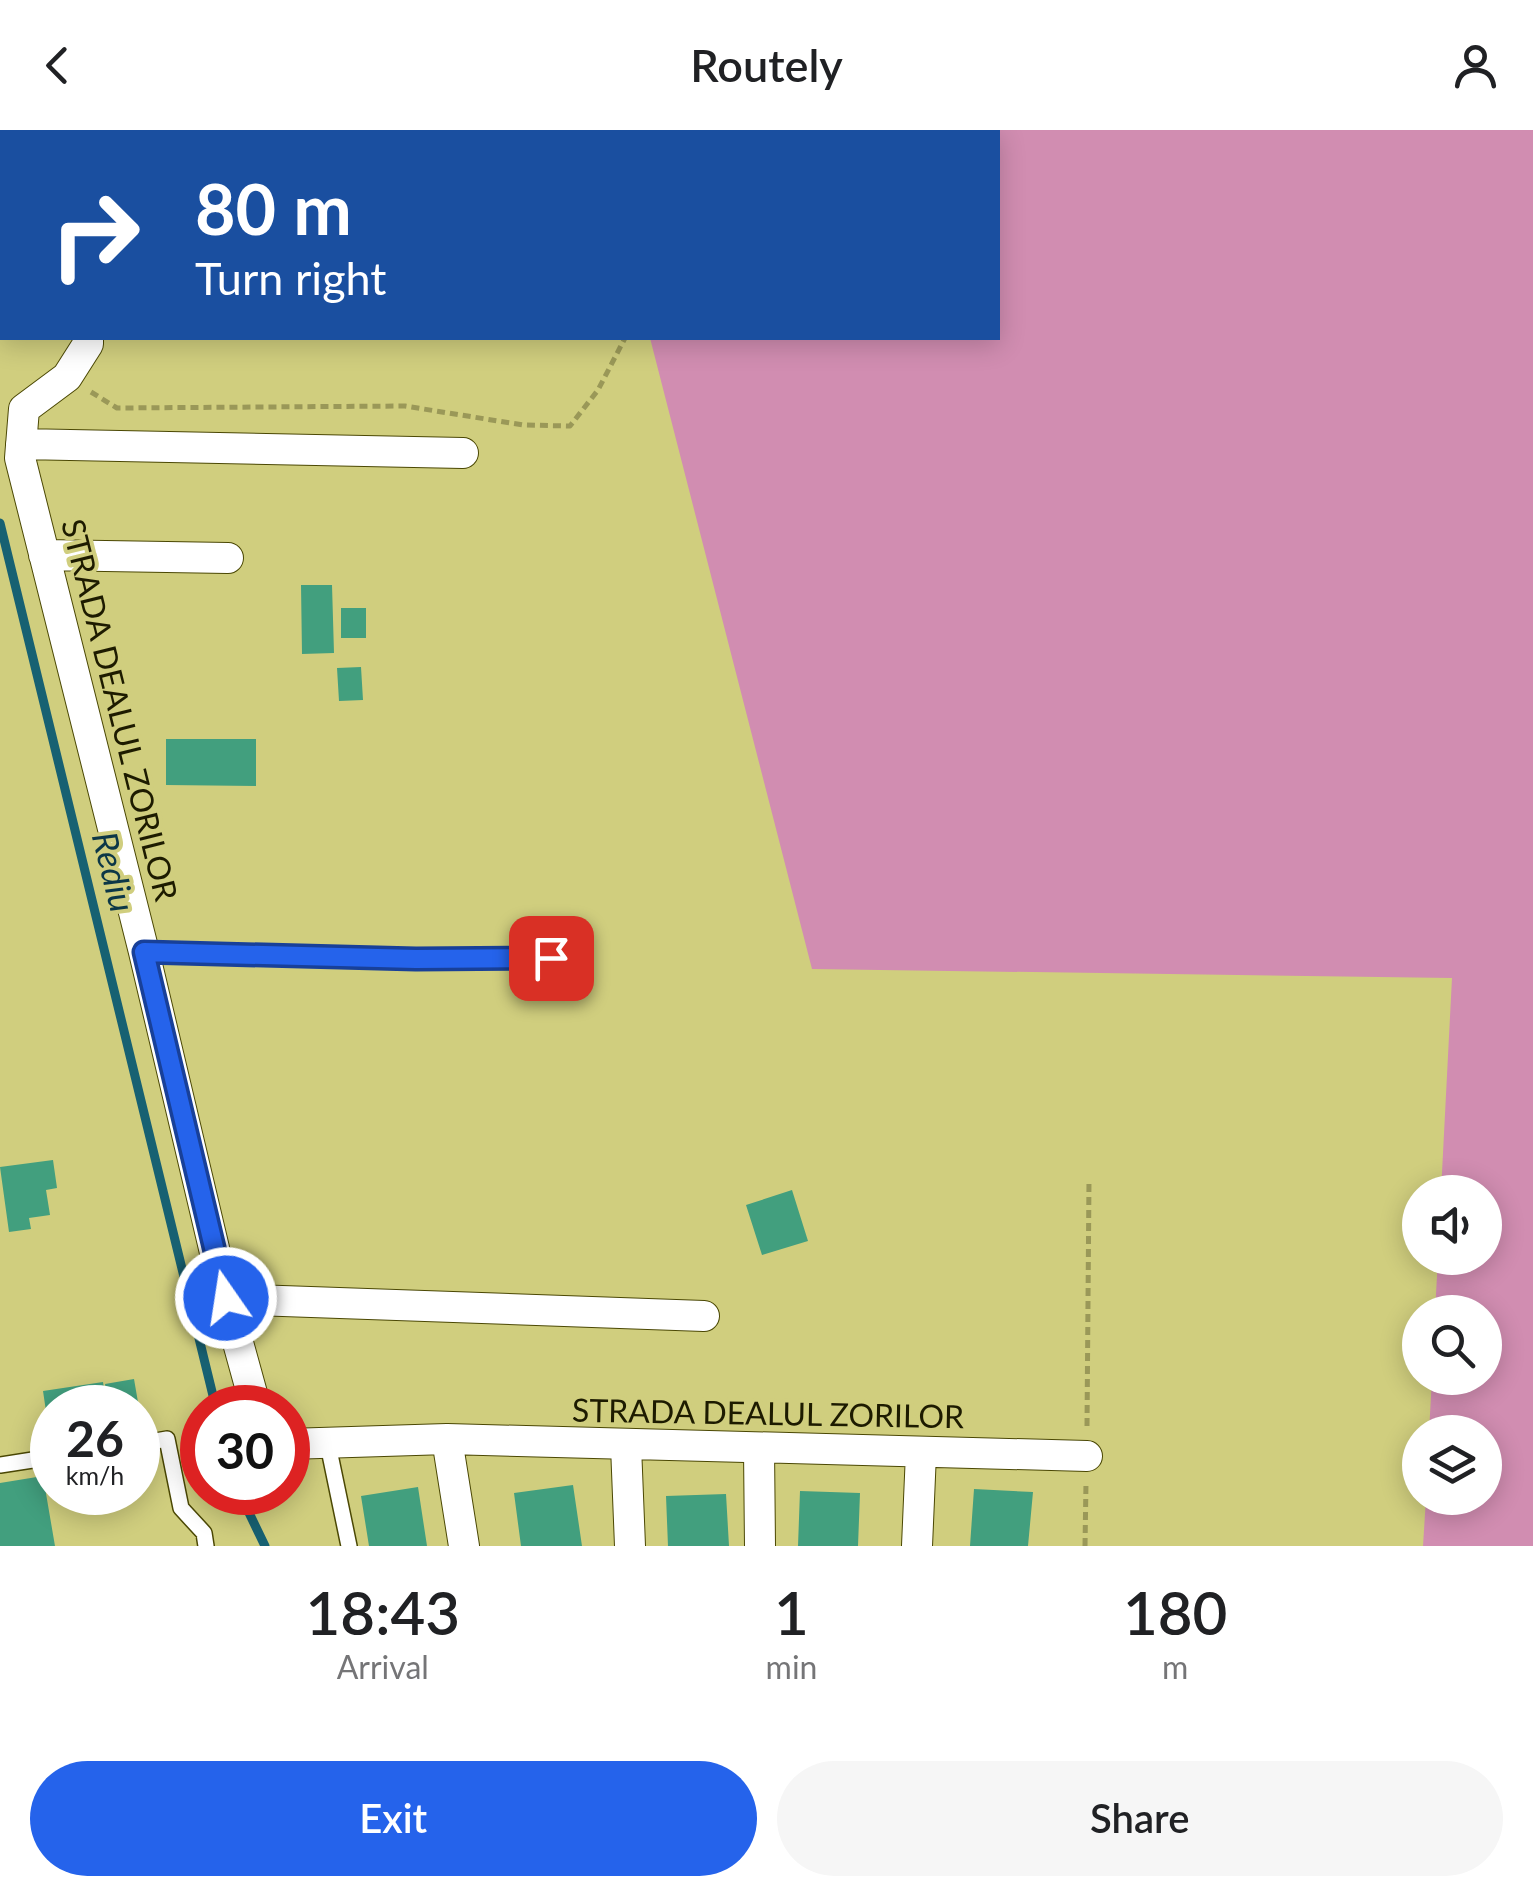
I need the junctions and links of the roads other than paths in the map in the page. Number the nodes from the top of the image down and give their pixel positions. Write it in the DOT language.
graph roads {
  1 [pos="88,340"];
  2 [pos="21,444"];
  3 [pos="463,453"];
  4 [pos="44,555"];
  5 [pos="228,558"];
  6 [pos="144,952"];
  7 [pos="551,958"];
  8 [pos="226,1298"];
  9 [pos="704,1316"];
  10 [pos="250,1385"];
  11 [pos="160,1440"];
  12 [pos="327,1440"];
  13 [pos="447,1440"];
  14 [pos="310,1442"];
  15 [pos="626,1446"];
  16 [pos="759,1450"];
  17 [pos="921,1453"];
  18 [pos="1086,1456"];
  19 [pos="30,1460"];
  20 [pos="0,1465"];
  21 [pos="206,1546"];
  22 [pos="350,1546"];
  23 [pos="464,1546"];
  24 [pos="630,1546"];
  25 [pos="760,1546"];
  26 [pos="917,1546"];
  1 -- 2 [label="street, STRADA DEALUL ZORILOR"];
  2 -- 3 [label="street"];
  2 -- 4 [label="street, STRADA DEALUL ZORILOR"];
  4 -- 5 [label="street"];
  4 -- 6 [label="street, STRADA DEALUL ZORILOR"];
  6 -- 7 [label="lane"];
  6 -- 8 [label="street, STRADA DEALUL ZORILOR"];
  8 -- 9 [label="street"];
  8 -- 10 [label="street, STRADA DEALUL ZORILOR"];
  11 -- 21 [label="lane"];
  12 -- 13 [label="street, STRADA DEALUL ZORILOR"];
  12 -- 14 [label="street, STRADA DEALUL ZORILOR"];
  12 -- 22 [label="lane"];
  13 -- 15 [label="street, STRADA DEALUL ZORILOR"];
  13 -- 23 [label="street"];
  15 -- 16 [label="street, STRADA DEALUL ZORILOR"];
  15 -- 24 [label="street"];
  16 -- 17 [label="street, STRADA DEALUL ZORILOR"];
  16 -- 25 [label="street"];
  17 -- 18 [label="street, STRADA DEALUL ZORILOR"];
  17 -- 26 [label="street"];
  19 -- 20 [label="lane"];
}
